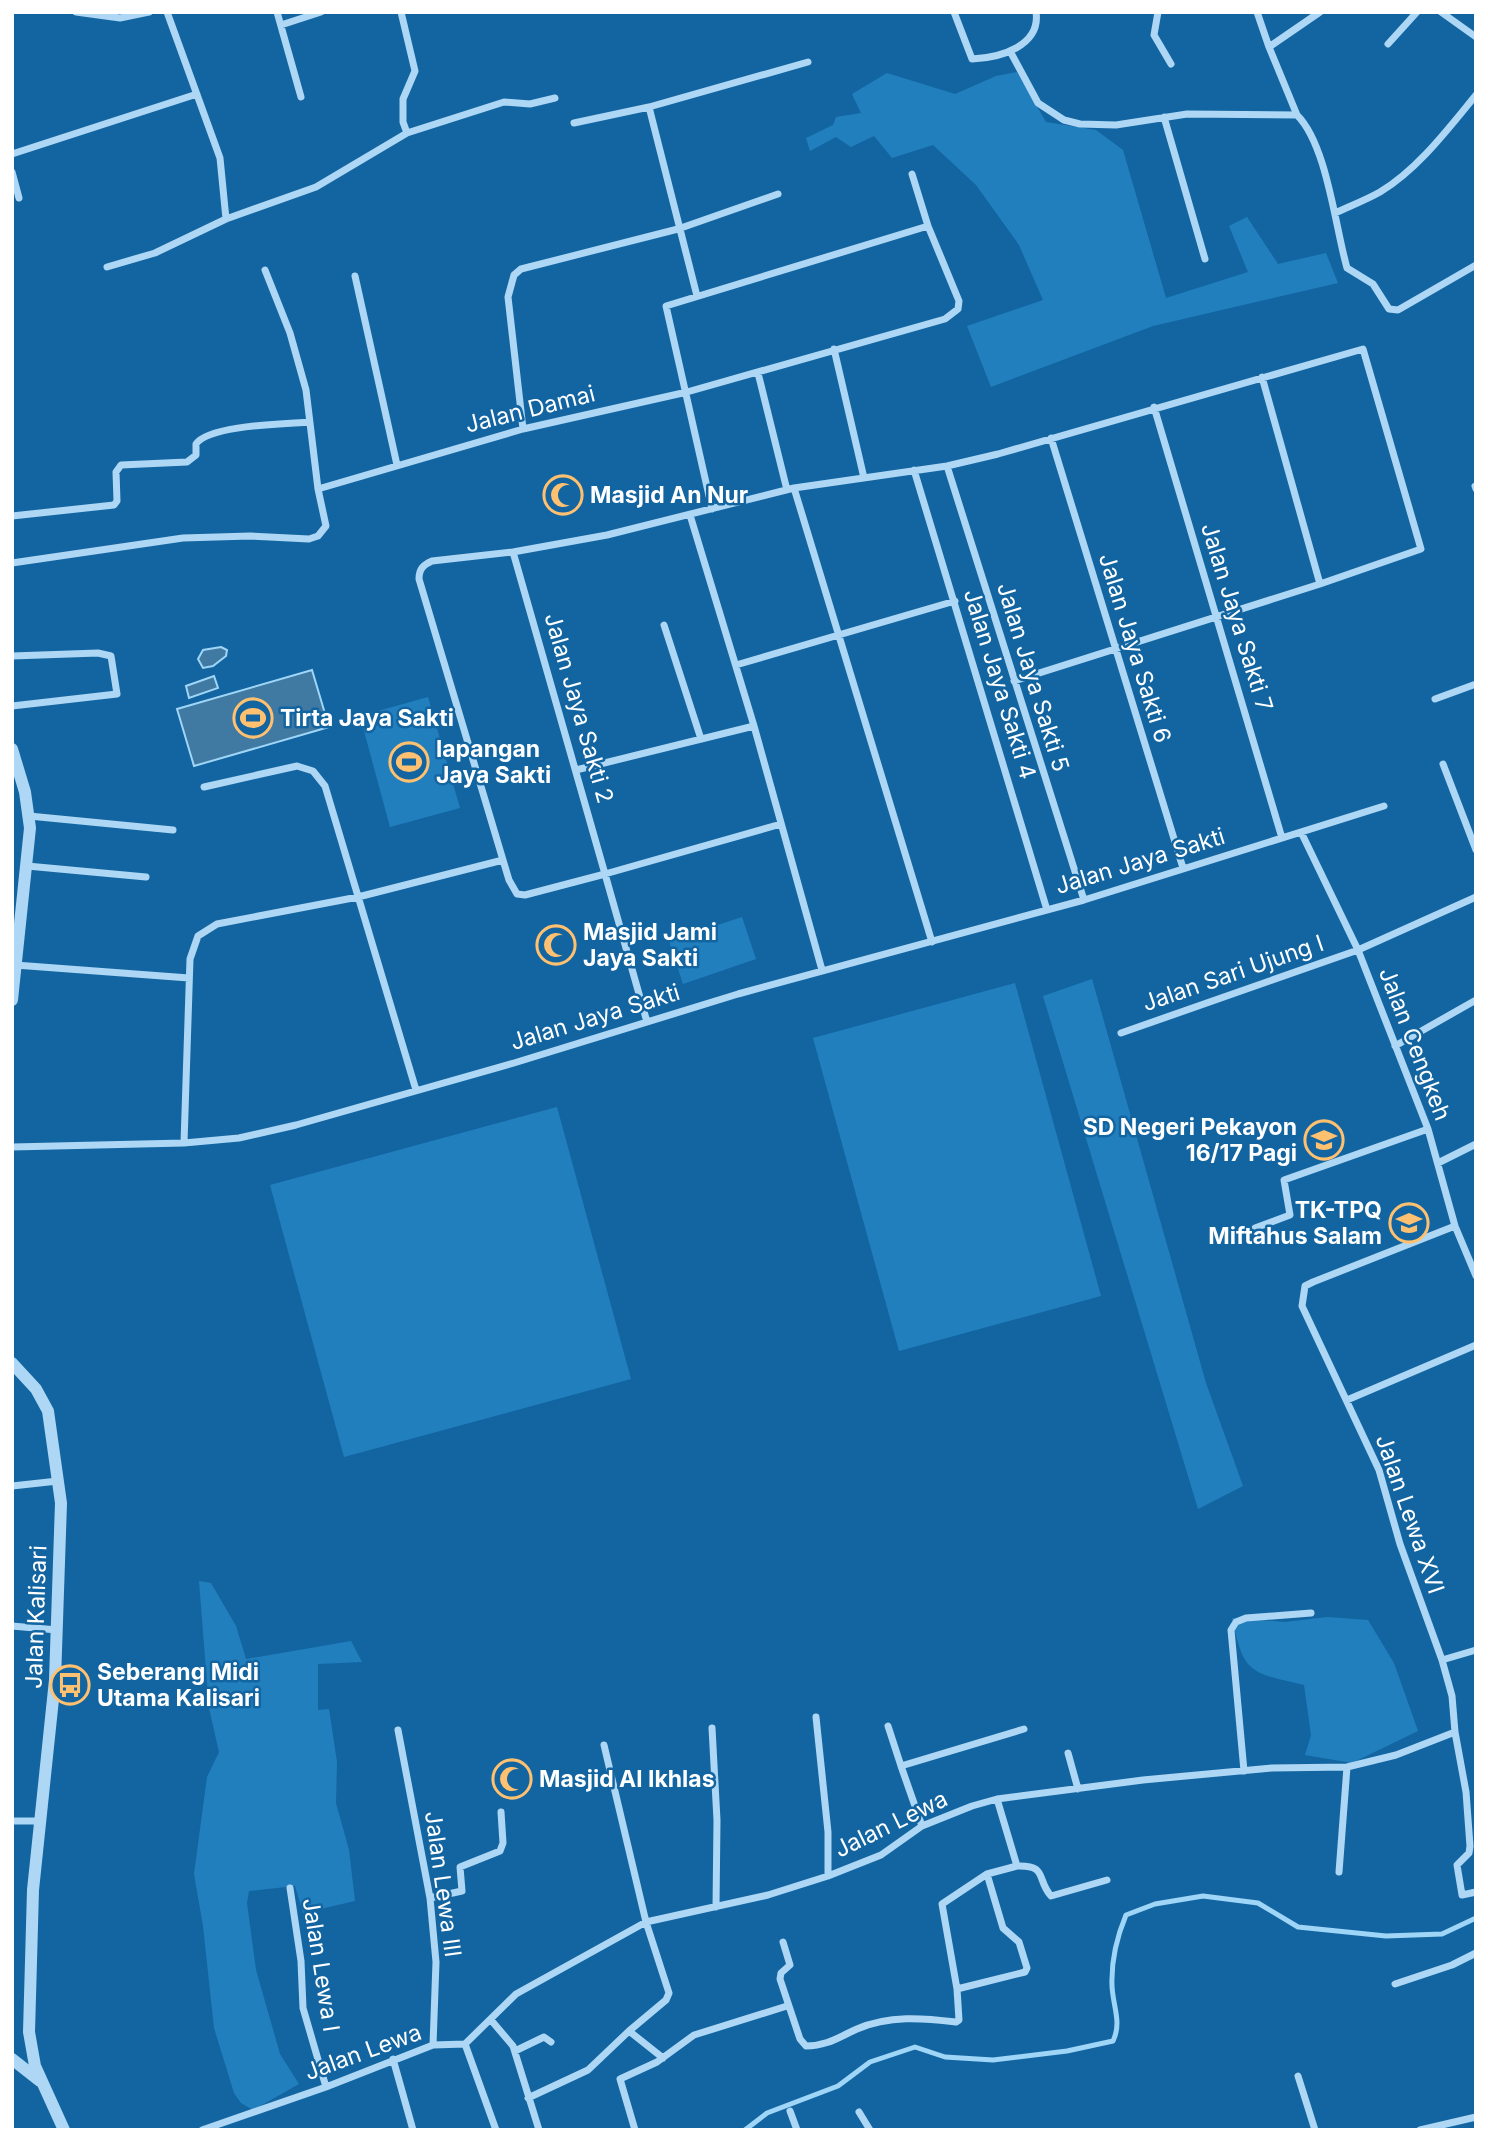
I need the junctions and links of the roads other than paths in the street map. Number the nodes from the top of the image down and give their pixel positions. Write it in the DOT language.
graph roads {
  1 [pos="76,12"];
  2 [pos="149,12"];
  3 [pos="167,12"];
  4 [pos="277,12"];
  5 [pos="321,12"];
  6 [pos="401,12"];
  7 [pos="954,12"];
  8 [pos="1036,12"];
  9 [pos="1158,12"];
  10 [pos="1257,12"];
  11 [pos="1320,12"];
  12 [pos="1417,12"];
  13 [pos="1441,12"];
  14 [pos="281,25"];
  15 [pos="1476,37"];
  16 [pos="1388,44"];
  17 [pos="1269,47"];
  18 [pos="1010,51"];
  19 [pos="808,62"];
  20 [pos="1171,64"];
  21 [pos="197,94"];
  22 [pos="1476,95"];
  23 [pos="301,97"];
  24 [pos="555,98"];
  25 [pos="649,107"];
  26 [pos="1297,115"];
  27 [pos="1164,117"];
  28 [pos="574,123"];
  29 [pos="407,133"];
  30 [pos="12,154"];
  31 [pos="12,172"];
  32 [pos="912,174"];
  33 [pos="778,194"];
  34 [pos="19,198"];
  35 [pos="1335,213"];
  36 [pos="226,219"];
  37 [pos="928,226"];
  38 [pos="678,229"];
  39 [pos="1205,260"];
  40 [pos="1476,265"];
  41 [pos="107,267"];
  42 [pos="265,270"];
  43 [pos="355,276"];
  44 [pos="697,296"];
  45 [pos="834,349"];
  46 [pos="758,373"];
  47 [pos="1262,377"];
  48 [pos="687,392"];
  49 [pos="1154,407"];
  50 [pos="309,422"];
  51 [pos="523,429"];
  52 [pos="1051,438"];
  53 [pos="397,465"];
  54 [pos="947,466"];
  55 [pos="914,470"];
  56 [pos="864,478"];
  57 [pos="318,489"];
  58 [pos="791,489"];
  59 [pos="712,509"];
  60 [pos="690,514"];
  61 [pos="12,516"];
  62 [pos="513,552"];
  63 [pos="12,563"];
  64 [pos="1320,584"];
  65 [pos="955,601"];
  66 [pos="1216,617"];
  67 [pos="664,625"];
  68 [pos="839,634"];
  69 [pos="1115,650"];
  70 [pos="12,656"];
  71 [pos="736,665"];
  72 [pos="1014,681"];
  73 [pos="1476,684"];
  74 [pos="1435,699"];
  75 [pos="12,706"];
  76 [pos="754,726"];
  77 [pos="701,739"];
  78 [pos="12,748"];
  79 [pos="1443,764"];
  80 [pos="576,770"];
  81 [pos="204,787"];
  82 [pos="1384,806"];
  83 [pos="29,817"];
  84 [pos="781,824"];
  85 [pos="173,830"];
  86 [pos="1301,832"];
  87 [pos="1282,838"];
  88 [pos="1476,850"];
  89 [pos="503,860"];
  90 [pos="1183,869"];
  91 [pos="23,874"];
  92 [pos="605,874"];
  93 [pos="146,877"];
  94 [pos="358,897"];
  95 [pos="1476,897"];
  96 [pos="1084,900"];
  97 [pos="1047,910"];
  98 [pos="932,942"];
  99 [pos="1358,950"];
  100 [pos="15,965"];
  101 [pos="822,970"];
  102 [pos="189,978"];
  103 [pos="12,1000"];
  104 [pos="1476,1000"];
  105 [pos="647,1021"];
  106 [pos="1121,1033"];
  107 [pos="1395,1046"];
  108 [pos="416,1090"];
  109 [pos="1428,1129"];
  110 [pos="184,1143"];
  111 [pos="1476,1144"];
  112 [pos="12,1147"];
  113 [pos="1438,1163"];
  114 [pos="1455,1226"];
  115 [pos="1255,1228"];
  116 [pos="1476,1276"];
  117 [pos="1476,1345"];
  118 [pos="12,1363"];
  119 [pos="1347,1400"];
  120 [pos="59,1481"];
  121 [pos="12,1486"];
  122 [pos="1311,1613"];
  123 [pos="12,1626"];
  124 [pos="58,1630"];
  125 [pos="1476,1650"];
  126 [pos="1442,1660"];
  127 [pos="816,1717"];
  128 [pos="888,1726"];
  129 [pos="712,1728"];
  130 [pos="398,1730"];
  131 [pos="1024,1730"];
  132 [pos="1455,1732"];
  133 [pos="604,1745"];
  134 [pos="1068,1753"];
  135 [pos="901,1766"];
  136 [pos="1347,1767"];
  137 [pos="1244,1771"];
  138 [pos="1078,1789"];
  139 [pos="997,1800"];
  140 [pos="501,1812"];
  141 [pos="12,1821"];
  142 [pos="41,1821"];
  143 [pos="922,1826"];
  144 [pos="1017,1866"];
  145 [pos="1339,1872"];
  146 [pos="987,1874"];
  147 [pos="828,1876"];
  148 [pos="1107,1880"];
  149 [pos="289,1888"];
  150 [pos="1476,1892"];
  151 [pos="430,1898"];
  152 [pos="716,1907"];
  153 [pos="646,1922"];
  154 [pos="783,1942"];
  155 [pos="1476,1953"];
  156 [pos="1395,1984"];
  157 [pos="957,1989"];
  158 [pos="787,2006"];
  159 [pos="491,2020"];
  160 [pos="629,2031"];
  161 [pos="551,2042"];
  162 [pos="465,2044"];
  163 [pos="433,2045"];
  164 [pos="515,2051"];
  165 [pos="663,2058"];
  166 [pos="12,2059"];
  167 [pos="393,2059"];
  168 [pos="1298,2076"];
  169 [pos="41,2081"];
  170 [pos="326,2087"];
  171 [pos="528,2098"];
  172 [pos="790,2111"];
  173 [pos="859,2112"];
  174 [pos="1475,2119"];
  175 [pos="64,2130"];
  176 [pos="202,2130"];
  177 [pos="413,2130"];
  178 [pos="496,2130"];
  179 [pos="539,2130"];
  180 [pos="635,2130"];
  181 [pos="797,2130"];
  182 [pos="870,2130"];
  183 [pos="1315,2130"];
  184 [pos="1420,2130"];
  1 -- 2 [label="street"];
  3 -- 21 [label="street"];
  4 -- 14 [label="street"];
  5 -- 14 [label="street"];
  6 -- 29 [label="street"];
  7 -- 18 [label="street"];
  8 -- 18 [label="street"];
  9 -- 20 [label="street"];
  10 -- 17 [label="street"];
  11 -- 17 [label="street"];
  12 -- 16 [label="street"];
  13 -- 15 [label="street"];
  14 -- 23 [label="street"];
  17 -- 26 [label="street"];
  18 -- 27 [label="street"];
  19 -- 25 [label="street"];
  21 -- 30 [label="street"];
  21 -- 36 [label="street"];
  22 -- 35 [label="street"];
  24 -- 29 [label="street"];
  25 -- 28 [label="street"];
  25 -- 38 [label="street"];
  26 -- 27 [label="street"];
  26 -- 35 [label="street"];
  27 -- 39 [label="street"];
  29 -- 36 [label="street"];
  31 -- 34 [label="street"];
  32 -- 37 [label="street, Jalan Damai"];
  33 -- 38 [label="street"];
  35 -- 40 [label="street"];
  36 -- 41 [label="street"];
  37 -- 44 [label="street"];
  37 -- 45 [label="street, Jalan Damai"];
  38 -- 44 [label="street"];
  38 -- 51 [label="street"];
  42 -- 50 [label="street"];
  43 -- 53 [label="street"];
  44 -- 48 [label="street"];
  45 -- 46 [label="street, Jalan Damai"];
  45 -- 56 [label="street"];
  46 -- 48 [label="street, Jalan Damai"];
  46 -- 58 [label="street"];
  47 -- 49 [label="street"];
  47 -- 64 [label="street"];
  47 -- 64 [label="street"];
  48 -- 51 [label="street, Jalan Damai"];
  48 -- 59 [label="street"];
  49 -- 52 [label="street"];
  49 -- 66 [label="street, Jalan Jaya Sakti 7"];
  50 -- 57 [label="street"];
  50 -- 61 [label="street"];
  51 -- 53 [label="street, Jalan Damai"];
  52 -- 54 [label="street"];
  52 -- 69 [label="street, Jalan Jaya Sakti 6"];
  53 -- 57 [label="street, Jalan Damai"];
  54 -- 55 [label="street"];
  54 -- 72 [label="street, Jalan Jaya Sakti 5"];
  55 -- 56 [label="street"];
  55 -- 65 [label="street, Jalan Jaya Sakti 4"];
  56 -- 58 [label="street"];
  57 -- 63 [label="street"];
  58 -- 59 [label="street"];
  58 -- 68 [label="street"];
  59 -- 60 [label="street"];
  60 -- 62 [label="street"];
  60 -- 71 [label="street"];
  62 -- 80 [label="street, Jalan Jaya Sakti 2"];
  62 -- 89 [label="street"];
  64 -- 66 [label="street"];
  65 -- 68 [label="street"];
  65 -- 97 [label="street, Jalan Jaya Sakti 4"];
  66 -- 69 [label="street"];
  66 -- 87 [label="street, Jalan Jaya Sakti 7"];
  67 -- 77 [label="street"];
  68 -- 71 [label="street"];
  68 -- 98 [label="street"];
  69 -- 72 [label="street"];
  69 -- 90 [label="street, Jalan Jaya Sakti 6"];
  70 -- 75 [label="street"];
  71 -- 76 [label="street"];
  72 -- 96 [label="street, Jalan Jaya Sakti 5"];
  73 -- 74 [label="street"];
  76 -- 77 [label="street"];
  76 -- 84 [label="street"];
  77 -- 80 [label="street"];
  78 -- 83 [label="street"];
  79 -- 88 [label="street"];
  80 -- 92 [label="street, Jalan Jaya Sakti 2"];
  81 -- 94 [label="street"];
  82 -- 86 [label="street, Jalan Jaya Sakti"];
  83 -- 85 [label="street"];
  83 -- 91 [label="street"];
  84 -- 92 [label="street"];
  84 -- 101 [label="street"];
  86 -- 87 [label="street, Jalan Jaya Sakti"];
  86 -- 99 [label="street, Jalan Cengkeh"];
  87 -- 90 [label="street, Jalan Jaya Sakti"];
  89 -- 92 [label="street"];
  89 -- 94 [label="street"];
  90 -- 96 [label="street, Jalan Jaya Sakti"];
  91 -- 93 [label="street"];
  91 -- 100 [label="street"];
  92 -- 105 [label="street, Jalan Jaya Sakti 2"];
  94 -- 102 [label="street"];
  94 -- 108 [label="street"];
  95 -- 99 [label="street, Jalan Sari Ujung I"];
  96 -- 97 [label="street, Jalan Jaya Sakti"];
  97 -- 98 [label="street, Jalan Jaya Sakti"];
  98 -- 101 [label="street, Jalan Jaya Sakti"];
  99 -- 106 [label="street, Jalan Sari Ujung I"];
  99 -- 107 [label="street, Jalan Cengkeh"];
  100 -- 102 [label="street"];
  100 -- 103 [label="street"];
  101 -- 105 [label="street, Jalan Jaya Sakti"];
  102 -- 110 [label="street"];
  104 -- 107 [label="street"];
  105 -- 108 [label="street, Jalan Jaya Sakti"];
  107 -- 109 [label="street, Jalan Cengkeh"];
  108 -- 110 [label="street, Jalan Jaya Sakti"];
  109 -- 113 [label="street, Jalan Cengkeh"];
  109 -- 115 [label="street"];
  110 -- 112 [label="street, Jalan Jaya Sakti"];
  111 -- 113 [label="street"];
  113 -- 114 [label="street, Jalan Cengkeh"];
  114 -- 116 [label="street, Jalan Cengkeh"];
  114 -- 119 [label="street, Jalan Lewa XVI"];
  117 -- 119 [label="street"];
  118 -- 120 [label="street, Jalan Kalisari"];
  119 -- 126 [label="street, Jalan Lewa XVI"];
  120 -- 121 [label="street"];
  120 -- 124 [label="street, Jalan Kalisari"];
  122 -- 137 [label="street"];
  123 -- 124 [label="street"];
  124 -- 142 [label="street, Jalan Kalisari"];
  125 -- 126 [label="street"];
  126 -- 132 [label="street"];
  127 -- 147 [label="street"];
  128 -- 135 [label="street"];
  129 -- 152 [label="street"];
  130 -- 151 [label="street, Jalan Lewa III"];
  131 -- 135 [label="street"];
  132 -- 136 [label="street, Jalan Lewa"];
  132 -- 150 [label="street"];
  133 -- 153 [label="street"];
  134 -- 138 [label="street"];
  135 -- 143 [label="street"];
  136 -- 137 [label="street, Jalan Lewa"];
  136 -- 145 [label="street"];
  137 -- 138 [label="street, Jalan Lewa"];
  138 -- 139 [label="street, Jalan Lewa"];
  139 -- 143 [label="street, Jalan Lewa"];
  139 -- 144 [label="street"];
  140 -- 151 [label="street"];
  141 -- 142 [label="street"];
  142 -- 169 [label="street, Jalan Kalisari"];
  143 -- 147 [label="street, Jalan Lewa"];
  144 -- 146 [label="street"];
  144 -- 148 [label="street"];
  146 -- 157 [label="street"];
  146 -- 157 [label="street"];
  147 -- 152 [label="street, Jalan Lewa"];
  149 -- 170 [label="street, Jalan Lewa I"];
  151 -- 163 [label="street, Jalan Lewa III"];
  152 -- 153 [label="street, Jalan Lewa"];
  153 -- 159 [label="street, Jalan Lewa"];
  153 -- 160 [label="street"];
  154 -- 158 [label="street"];
  155 -- 156 [label="street"];
  157 -- 158 [label="street"];
  158 -- 165 [label="street"];
  159 -- 162 [label="street, Jalan Lewa"];
  159 -- 164 [label="street"];
  160 -- 165 [label="street"];
  160 -- 171 [label="street"];
  161 -- 164 [label="street"];
  162 -- 163 [label="street, Jalan Lewa"];
  162 -- 178 [label="street"];
  163 -- 167 [label="street, Jalan Lewa"];
  164 -- 171 [label="street"];
  165 -- 180 [label="street"];
  166 -- 169 [label="street"];
  167 -- 170 [label="street, Jalan Lewa"];
  167 -- 177 [label="street"];
  168 -- 183 [label="street"];
  169 -- 175 [label="street, Jalan Kalisari"];
  170 -- 176 [label="street, Jalan Lewa"];
  171 -- 179 [label="street"];
  172 -- 181 [label="street"];
  173 -- 182 [label="street"];
  174 -- 184 [label="street"];
}
